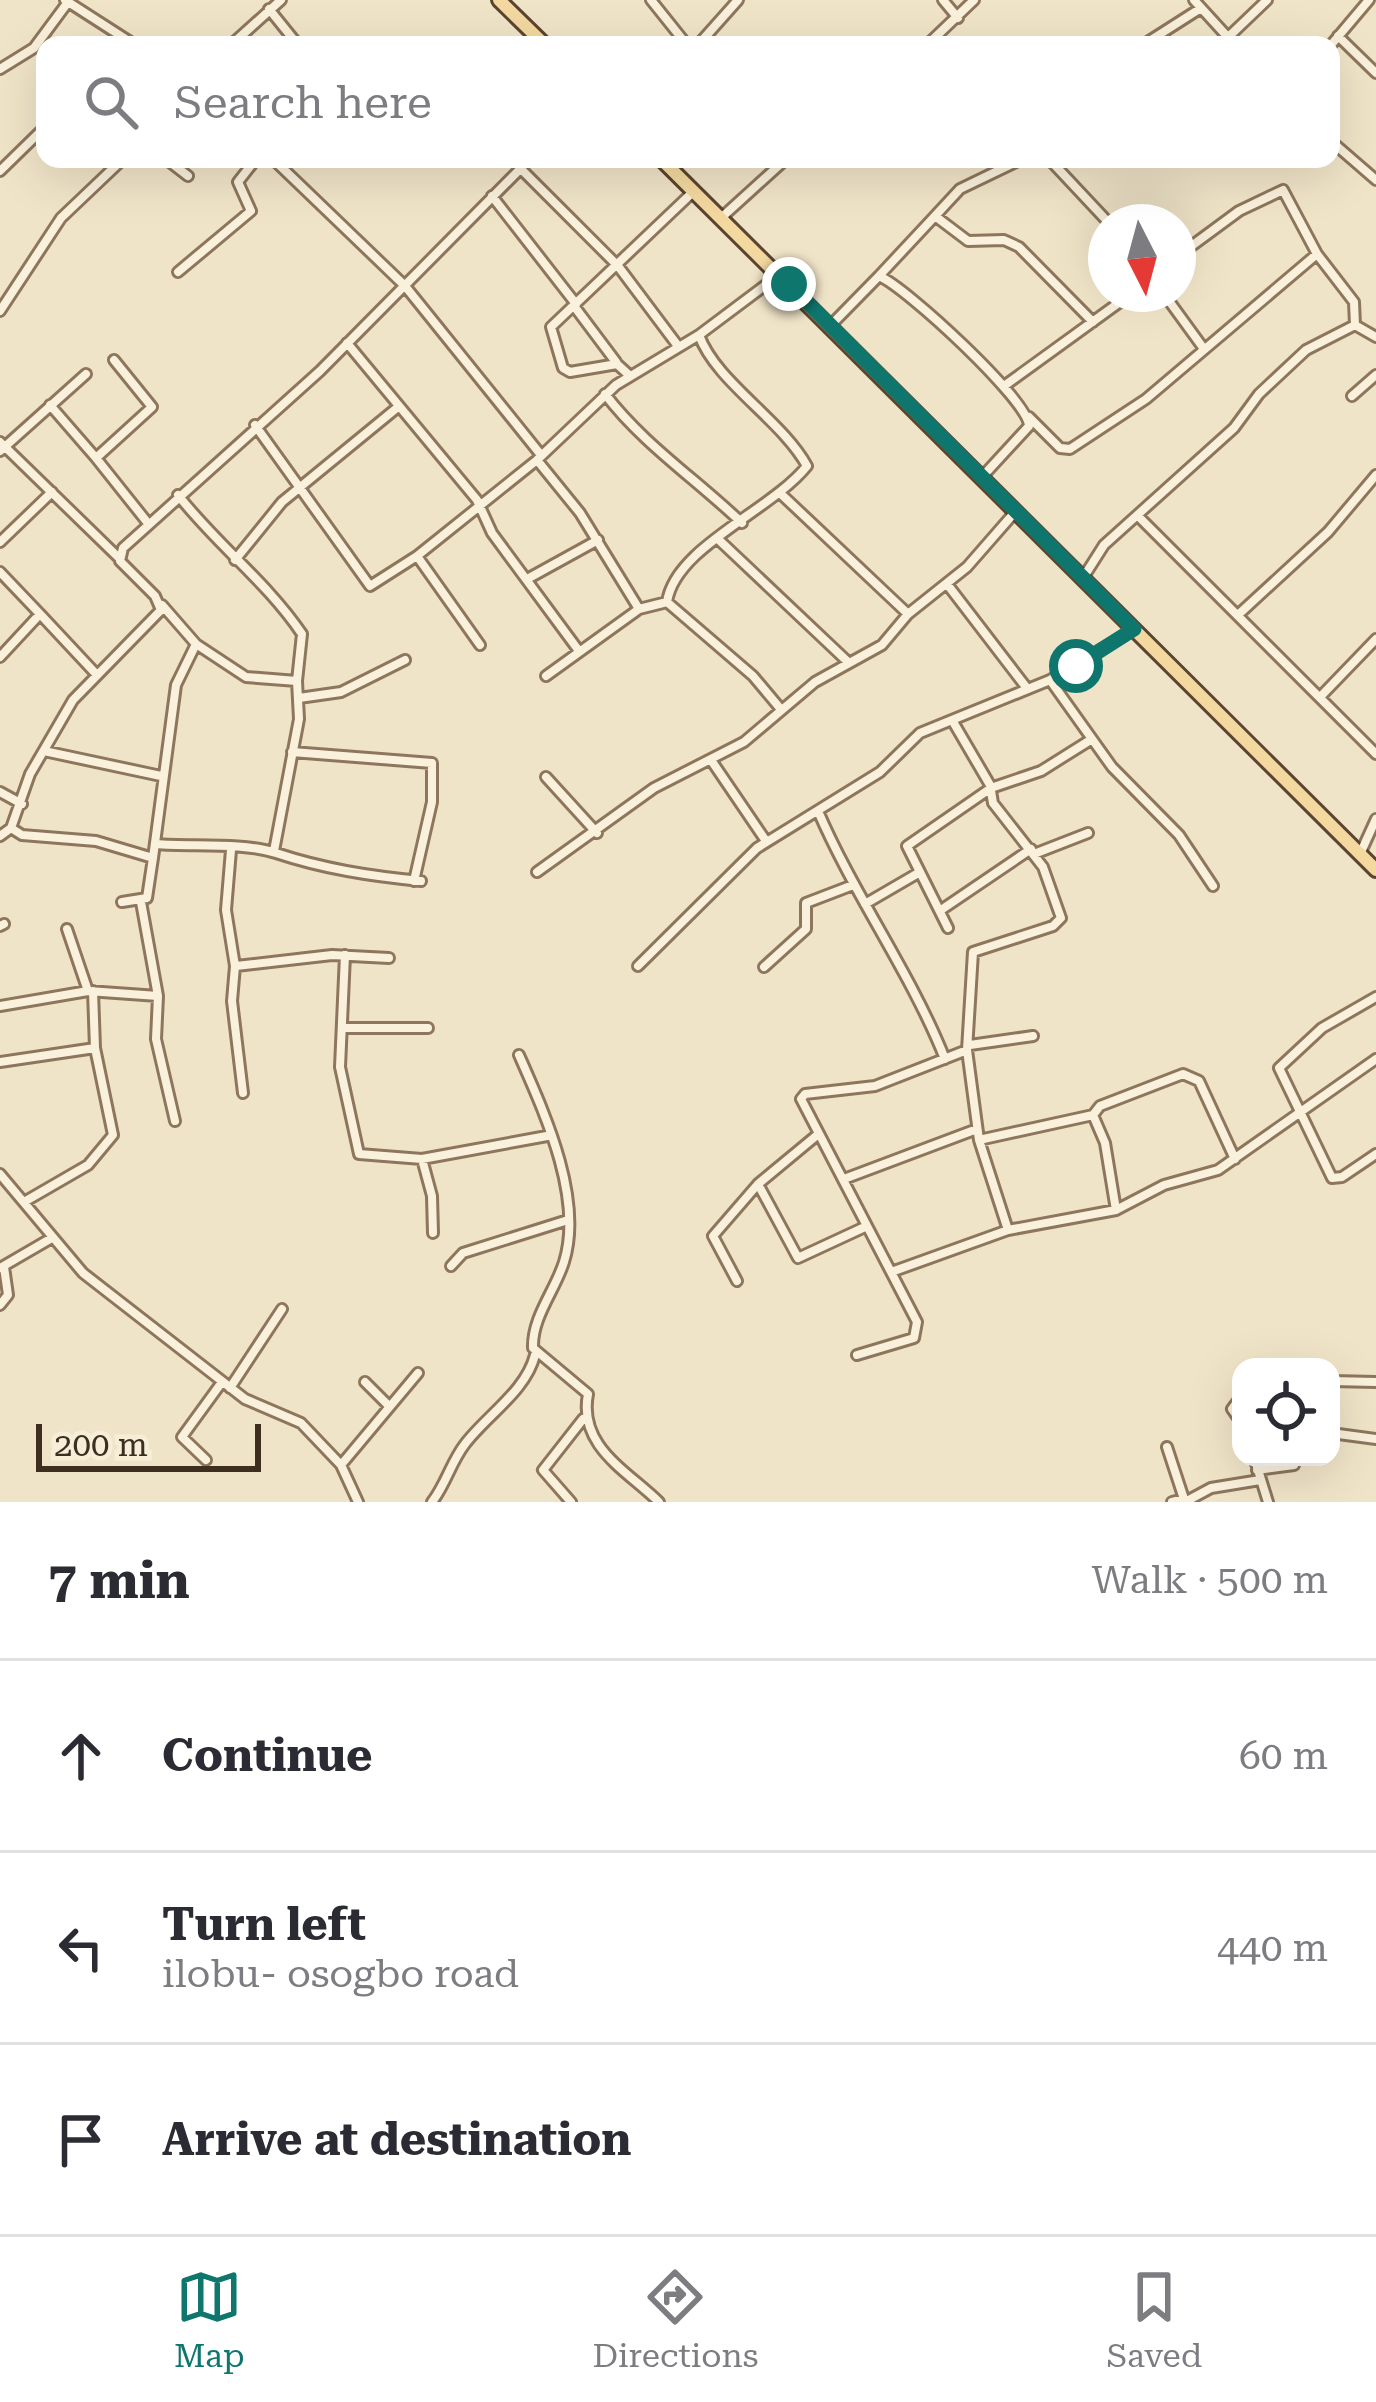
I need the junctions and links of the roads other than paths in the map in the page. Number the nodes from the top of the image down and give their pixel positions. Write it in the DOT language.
graph roads {
  1 [pos="280,0"];
  2 [pos="499,0"];
  3 [pos="651,0"];
  4 [pos="738,0"];
  5 [pos="943,0"];
  6 [pos="974,0"];
  7 [pos="1267,0"];
  8 [pos="1369,0"];
  9 [pos="66,1"];
  10 [pos="1197,4"];
  11 [pos="269,9"];
  12 [pos="958,18"];
  13 [pos="42,36"];
  14 [pos="112,36"];
  15 [pos="240,36"];
  16 [pos="291,36"];
  17 [pos="536,36"];
  18 [pos="680,36"];
  19 [pos="706,36"];
  20 [pos="937,36"];
  21 [pos="1154,36"];
  22 [pos="1226,36"];
  23 [pos="1237,36"];
  24 [pos="1339,36"];
  25 [pos="1340,37"];
  26 [pos="36,45"];
  27 [pos="0,69"];
  28 [pos="1376,73"];
  29 [pos="36,136"];
  30 [pos="1340,149"];
  31 [pos="114,168"];
  32 [pos="178,168"];
  33 [pos="249,168"];
  34 [pos="282,168"];
  35 [pos="519,168"];
  36 [pos="529,168"];
  37 [pos="671,168"];
  38 [pos="774,168"];
  39 [pos="1003,168"];
  40 [pos="1057,168"];
  41 [pos="0,171"];
  42 [pos="188,176"];
  43 [pos="1376,180"];
  44 [pos="694,191"];
  45 [pos="492,196"];
  46 [pos="1091,204"];
  47 [pos="935,216"];
  48 [pos="721,218"];
  49 [pos="1196,243"];
  50 [pos="1317,254"];
  51 [pos="618,266"];
  52 [pos="178,272"];
  53 [pos="780,274"];
  54 [pos="879,276"];
  55 [pos="405,286"];
  56 [pos="575,305"];
  57 [pos="0,311"];
  58 [pos="1106,312"];
  59 [pos="1177,312"];
  60 [pos="1093,322"];
  61 [pos="831,326"];
  62 [pos="1355,326"];
  63 [pos="699,335"];
  64 [pos="1376,337"];
  65 [pos="347,343"];
  66 [pos="678,346"];
  67 [pos="1204,349"];
  68 [pos="114,360"];
  69 [pos="617,364"];
  70 [pos="86,374"];
  71 [pos="629,375"];
  72 [pos="1376,375"];
  73 [pos="1004,386"];
  74 [pos="605,394"];
  75 [pos="1352,396"];
  76 [pos="50,405"];
  77 [pos="398,407"];
  78 [pos="1029,417"];
  79 [pos="255,425"];
  80 [pos="2,446"];
  81 [pos="539,457"];
  82 [pos="96,458"];
  83 [pos="1376,475"];
  84 [pos="982,477"];
  85 [pos="300,488"];
  86 [pos="52,491"];
  87 [pos="782,494"];
  88 [pos="178,495"];
  89 [pos="476,508"];
  90 [pos="1016,511"];
  91 [pos="1138,516"];
  92 [pos="147,522"];
  93 [pos="742,523"];
  94 [pos="598,540"];
  95 [pos="719,540"];
  96 [pos="0,542"];
  97 [pos="417,556"];
  98 [pos="118,557"];
  99 [pos="235,560"];
  100 [pos="0,572"];
  101 [pos="529,578"];
  102 [pos="1083,578"];
  103 [pos="947,584"];
  104 [pos="667,602"];
  105 [pos="162,605"];
  106 [pos="639,609"];
  107 [pos="40,614"];
  108 [pos="908,614"];
  109 [pos="1239,614"];
  110 [pos="1134,629"];
  111 [pos="1376,639"];
  112 [pos="196,644"];
  113 [pos="480,645"];
  114 [pos="579,651"];
  115 [pos="0,657"];
  116 [pos="405,660"];
  117 [pos="848,662"];
  118 [pos="97,675"];
  119 [pos="546,676"];
  120 [pos="1051,680"];
  121 [pos="297,681"];
  122 [pos="1026,688"];
  123 [pos="1322,695"];
  124 [pos="299,698"];
  125 [pos="779,707"];
  126 [pos="952,720"];
  127 [pos="1092,739"];
  128 [pos="43,751"];
  129 [pos="292,752"];
  130 [pos="1376,754"];
  131 [pos="711,760"];
  132 [pos="161,776"];
  133 [pos="546,777"];
  134 [pos="991,788"];
  135 [pos="0,792"];
  136 [pos="22,804"];
  137 [pos="818,811"];
  138 [pos="1376,819"];
  139 [pos="11,828"];
  140 [pos="597,832"];
  141 [pos="1088,833"];
  142 [pos="0,836"];
  143 [pos="766,841"];
  144 [pos="156,844"];
  145 [pos="231,850"];
  146 [pos="1032,851"];
  147 [pos="274,852"];
  148 [pos="1360,854"];
  149 [pos="154,858"];
  150 [pos="1376,870"];
  151 [pos="537,872"];
  152 [pos="920,872"];
  153 [pos="853,885"];
  154 [pos="1214,886"];
  155 [pos="122,902"];
  156 [pos="141,902"];
  157 [pos="865,904"];
  158 [pos="940,910"];
  159 [pos="948,928"];
  160 [pos="67,929"];
  161 [pos="345,955"];
  162 [pos="389,958"];
  163 [pos="236,966"];
  164 [pos="638,966"];
  165 [pos="764,967"];
  166 [pos="90,991"];
  167 [pos="158,996"];
  168 [pos="1376,997"];
  169 [pos="0,1006"];
  170 [pos="344,1028"];
  171 [pos="428,1028"];
  172 [pos="1033,1036"];
  173 [pos="95,1048"];
  174 [pos="969,1048"];
  175 [pos="519,1054"];
  176 [pos="945,1059"];
  177 [pos="1376,1059"];
  178 [pos="0,1062"];
  179 [pos="243,1094"];
  180 [pos="1296,1111"];
  181 [pos="1093,1115"];
  182 [pos="176,1121"];
  183 [pos="978,1135"];
  184 [pos="548,1136"];
  185 [pos="817,1136"];
  186 [pos="1376,1154"];
  187 [pos="422,1159"];
  188 [pos="1235,1159"];
  189 [pos="0,1174"];
  190 [pos="844,1179"];
  191 [pos="758,1184"];
  192 [pos="23,1202"];
  193 [pos="1116,1210"];
  194 [pos="568,1220"];
  195 [pos="867,1226"];
  196 [pos="1008,1230"];
  197 [pos="433,1233"];
  198 [pos="50,1239"];
  199 [pos="451,1266"];
  200 [pos="2,1268"];
  201 [pos="894,1271"];
  202 [pos="737,1281"];
  203 [pos="0,1305"];
  204 [pos="282,1309"];
  205 [pos="535,1355"];
  206 [pos="857,1355"];
  207 [pos="418,1373"];
  208 [pos="1340,1381"];
  209 [pos="365,1382"];
  210 [pos="1376,1382"];
  211 [pos="226,1385"];
  212 [pos="389,1406"];
  213 [pos="584,1419"];
  214 [pos="1340,1433"];
  215 [pos="1376,1438"];
  216 [pos="1167,1447"];
  217 [pos="206,1460"];
  218 [pos="341,1465"];
  219 [pos="1256,1466"];
  220 [pos="1290,1466"];
  221 [pos="1258,1475"];
  222 [pos="1185,1501"];
  223 [pos="358,1502"];
  224 [pos="432,1502"];
  225 [pos="571,1502"];
  226 [pos="659,1502"];
  227 [pos="1172,1502"];
  228 [pos="1268,1502"];
  1 -- 11 [label="street"];
  2 -- 17 [label="main road"];
  3 -- 18 [label="street"];
  4 -- 19 [label="street"];
  5 -- 12 [label="street"];
  6 -- 12 [label="street"];
  7 -- 23 [label="street"];
  8 -- 24 [label="street"];
  9 -- 13 [label="street"];
  9 -- 14 [label="street"];
  10 -- 21 [label="street"];
  10 -- 22 [label="street"];
  11 -- 15 [label="street"];
  11 -- 16 [label="street"];
  12 -- 20 [label="street"];
  25 -- 28 [label="street"];
  26 -- 27 [label="street"];
  29 -- 41 [label="street"];
  30 -- 43 [label="street"];
  31 -- 57 [label="street"];
  32 -- 42 [label="street"];
  33 -- 52 [label="street"];
  34 -- 55 [label="street"];
  35 -- 45 [label="street"];
  36 -- 51 [label="street"];
  37 -- 44 [label="main road"];
  38 -- 48 [label="street"];
  39 -- 47 [label="street"];
  40 -- 46 [label="street"];
  44 -- 48 [label="main road"];
  44 -- 51 [label="street"];
  45 -- 55 [label="street"];
  45 -- 56 [label="street"];
  47 -- 54 [label="street"];
  47 -- 60 [label="street"];
  48 -- 53 [label="main road"];
  49 -- 50 [label="street"];
  50 -- 62 [label="street"];
  50 -- 67 [label="street"];
  51 -- 56 [label="street"];
  51 -- 66 [label="street"];
  53 -- 61 [label="main road"];
  53 -- 63 [label="street"];
  54 -- 61 [label="street"];
  54 -- 73 [label="street"];
  55 -- 65 [label="street"];
  55 -- 81 [label="street"];
  56 -- 69 [label="street"];
  56 -- 69 [label="street"];
  58 -- 60 [label="street"];
  59 -- 67 [label="street"];
  60 -- 73 [label="street"];
  61 -- 84 [label="main road"];
  62 -- 64 [label="street"];
  62 -- 91 [label="street"];
  63 -- 66 [label="street"];
  63 -- 87 [label="street"];
  65 -- 77 [label="street"];
  65 -- 79 [label="street"];
  66 -- 71 [label="street"];
  67 -- 78 [label="street"];
  68 -- 82 [label="street"];
  69 -- 71 [label="street"];
  70 -- 76 [label="street"];
  71 -- 74 [label="street"];
  72 -- 75 [label="street"];
  73 -- 78 [label="street"];
  74 -- 81 [label="street"];
  74 -- 93 [label="street"];
  76 -- 80 [label="street"];
  76 -- 82 [label="street"];
  77 -- 85 [label="street"];
  77 -- 89 [label="street"];
  78 -- 84 [label="street"];
  79 -- 85 [label="street"];
  79 -- 88 [label="street"];
  80 -- 86 [label="street"];
  81 -- 89 [label="street"];
  81 -- 94 [label="street"];
  82 -- 92 [label="street"];
  83 -- 109 [label="street"];
  84 -- 90 [label="main road"];
  85 -- 97 [label="street"];
  85 -- 99 [label="street"];
  86 -- 96 [label="street"];
  86 -- 98 [label="street"];
  87 -- 93 [label="street"];
  87 -- 108 [label="street"];
  88 -- 92 [label="street"];
  88 -- 99 [label="street"];
  89 -- 97 [label="street"];
  89 -- 101 [label="street"];
  90 -- 102 [label="main road"];
  90 -- 103 [label="street"];
  91 -- 102 [label="street"];
  91 -- 109 [label="street"];
  92 -- 98 [label="street"];
  93 -- 95 [label="street"];
  94 -- 101 [label="street"];
  94 -- 106 [label="street"];
  95 -- 104 [label="street"];
  95 -- 117 [label="street"];
  97 -- 113 [label="street"];
  98 -- 105 [label="street"];
  99 -- 121 [label="street"];
  100 -- 107 [label="street"];
  101 -- 114 [label="street"];
  102 -- 110 [label="main road"];
  103 -- 108 [label="street"];
  103 -- 122 [label="street"];
  104 -- 106 [label="street"];
  104 -- 125 [label="street"];
  105 -- 112 [label="street"];
  105 -- 118 [label="street"];
  106 -- 114 [label="street"];
  107 -- 115 [label="street"];
  107 -- 118 [label="street"];
  108 -- 117 [label="street"];
  109 -- 123 [label="street"];
  110 -- 120 [label="street"];
  110 -- 148 [label="main road"];
  111 -- 123 [label="street"];
  112 -- 121 [label="street"];
  112 -- 132 [label="street"];
  114 -- 119 [label="street"];
  116 -- 124 [label="street"];
  117 -- 125 [label="street"];
  118 -- 128 [label="street"];
  120 -- 122 [label="street"];
  120 -- 127 [label="street"];
  121 -- 124 [label="street"];
  122 -- 126 [label="street"];
  123 -- 130 [label="street"];
  124 -- 129 [label="street"];
  125 -- 131 [label="street"];
  126 -- 134 [label="street"];
  126 -- 137 [label="street"];
  127 -- 134 [label="street"];
  127 -- 154 [label="street"];
  128 -- 132 [label="street"];
  128 -- 136 [label="street"];
  129 -- 147 [label="street"];
  129 -- 147 [label="street"];
  131 -- 140 [label="street"];
  131 -- 143 [label="street"];
  132 -- 144 [label="street"];
  133 -- 140 [label="street"];
  134 -- 146 [label="street"];
  134 -- 152 [label="street"];
  135 -- 136 [label="street"];
  136 -- 139 [label="street"];
  137 -- 143 [label="street"];
  137 -- 153 [label="street"];
  138 -- 148 [label="street"];
  139 -- 142 [label="street"];
  139 -- 149 [label="street"];
  140 -- 151 [label="street"];
  141 -- 146 [label="street"];
  143 -- 164 [label="street"];
  144 -- 145 [label="street"];
  144 -- 149 [label="street"];
  145 -- 147 [label="street"];
  145 -- 163 [label="street"];
  146 -- 158 [label="street"];
  146 -- 174 [label="street"];
  148 -- 150 [label="main road"];
  149 -- 156 [label="street"];
  152 -- 157 [label="street"];
  152 -- 158 [label="street"];
  153 -- 157 [label="street"];
  153 -- 165 [label="street"];
  155 -- 156 [label="street"];
  156 -- 167 [label="street"];
  157 -- 176 [label="street"];
  158 -- 159 [label="street"];
  160 -- 166 [label="street"];
  161 -- 162 [label="street"];
  161 -- 163 [label="street"];
  161 -- 170 [label="street"];
  163 -- 179 [label="street"];
  166 -- 167 [label="street"];
  166 -- 169 [label="street"];
  166 -- 173 [label="street"];
  167 -- 182 [label="street"];
  168 -- 180 [label="street"];
  170 -- 171 [label="street"];
  170 -- 187 [label="street"];
  172 -- 174 [label="street"];
  173 -- 178 [label="street"];
  173 -- 192 [label="street"];
  174 -- 176 [label="street"];
  174 -- 183 [label="street"];
  175 -- 184 [label="street"];
  176 -- 185 [label="street"];
  177 -- 180 [label="street"];
  180 -- 186 [label="street"];
  180 -- 188 [label="street"];
  181 -- 183 [label="street"];
  181 -- 188 [label="street"];
  181 -- 193 [label="street"];
  183 -- 190 [label="street"];
  183 -- 196 [label="street"];
  184 -- 187 [label="street"];
  184 -- 194 [label="street"];
  185 -- 190 [label="street"];
  185 -- 191 [label="street"];
  187 -- 197 [label="street"];
  188 -- 193 [label="street"];
  189 -- 192 [label="street"];
  190 -- 195 [label="street"];
  191 -- 195 [label="street"];
  191 -- 202 [label="street"];
  192 -- 198 [label="street"];
  193 -- 196 [label="street"];
  194 -- 199 [label="street"];
  194 -- 205 [label="street"];
  195 -- 201 [label="street"];
  196 -- 201 [label="street"];
  198 -- 200 [label="street"];
  198 -- 211 [label="street"];
  200 -- 203 [label="street"];
  201 -- 206 [label="street"];
  204 -- 211 [label="street"];
  205 -- 213 [label="street"];
  205 -- 224 [label="street"];
  207 -- 212 [label="street"];
  208 -- 210 [label="street"];
  209 -- 212 [label="street"];
  211 -- 217 [label="street"];
  211 -- 218 [label="street"];
  212 -- 218 [label="street"];
  213 -- 225 [label="street"];
  213 -- 226 [label="street"];
  214 -- 215 [label="street"];
  216 -- 222 [label="street"];
  218 -- 223 [label="street"];
  219 -- 221 [label="street"];
  220 -- 221 [label="street"];
  221 -- 222 [label="street"];
  221 -- 228 [label="street"];
  222 -- 227 [label="street"];
}
